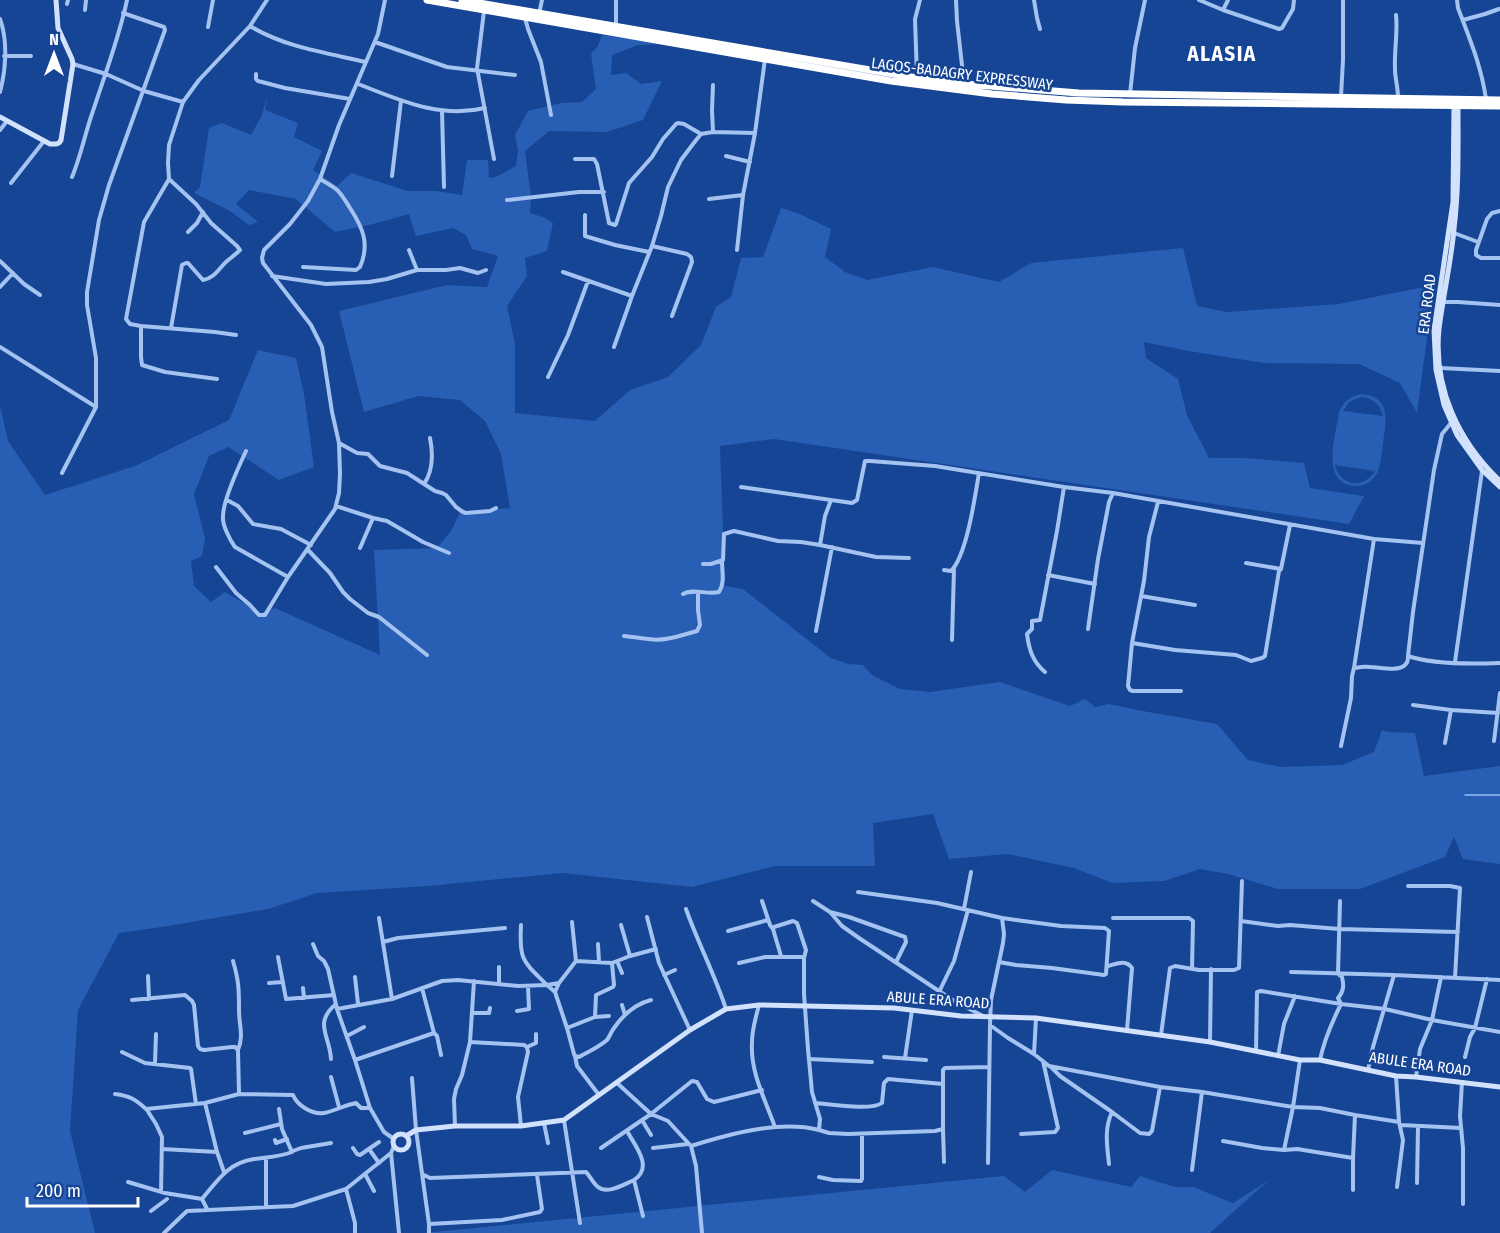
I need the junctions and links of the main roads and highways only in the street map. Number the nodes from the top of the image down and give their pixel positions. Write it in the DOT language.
graph roads {
  1 [pos="427,0"];
  2 [pos="462,0"];
  3 [pos="484,5"];
  4 [pos="1500,100"];
  5 [pos="1500,106"];
  1 -- 3 [label="highway, LAGOS-BADAGRY EXPRESSWAY"];
  2 -- 3 [label="highway, LAGOS-BADAGRY EXPRESSWAY"];
  3 -- 4 [label="highway, LAGOS-BADAGRY EXPRESSWAY"];
  3 -- 5 [label="highway, LAGOS-BADAGRY EXPRESSWAY"];
}
